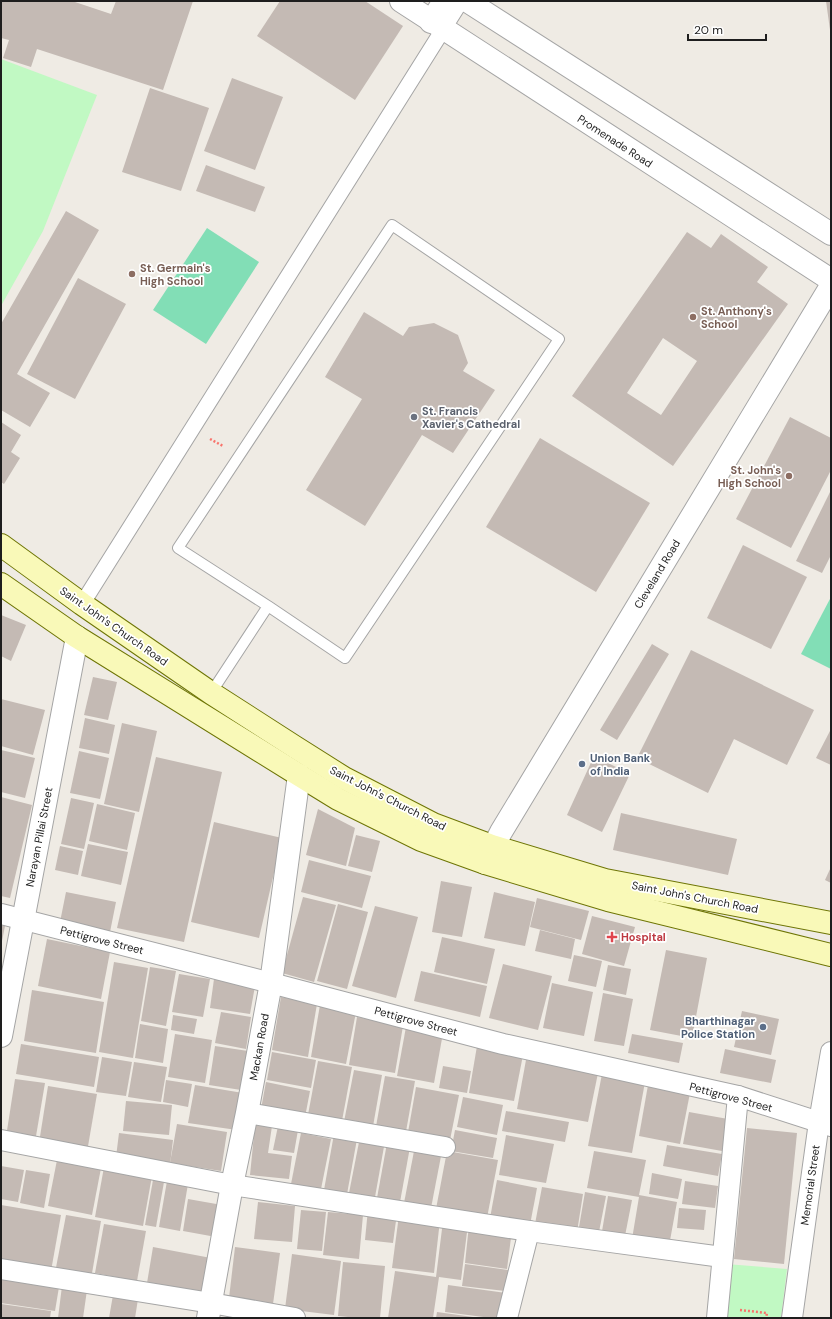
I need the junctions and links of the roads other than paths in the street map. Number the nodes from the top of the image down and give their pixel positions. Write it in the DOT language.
graph roads {
  1 [pos="401,1"];
  2 [pos="444,1"];
  3 [pos="461,1"];
  4 [pos="467,1"];
  5 [pos="437,26"];
  6 [pos="831,234"];
  7 [pos="831,280"];
  8 [pos="831,286"];
  9 [pos="1,545"];
  10 [pos="1,584"];
  11 [pos="82,604"];
  12 [pos="268,606"];
  13 [pos="77,637"];
  14 [pos="211,693"];
  15 [pos="298,775"];
  16 [pos="489,855"];
  17 [pos="1,914"];
  18 [pos="23,920"];
  19 [pos="831,923"];
  20 [pos="831,955"];
  21 [pos="271,983"];
  22 [pos="1,1036"];
  23 [pos="831,1052"];
  24 [pos="738,1096"];
  25 [pos="247,1113"];
  26 [pos="825,1124"];
  27 [pos="1,1140"];
  28 [pos="445,1147"];
  29 [pos="232,1185"];
  30 [pos="529,1231"];
  31 [pos="722,1257"];
  32 [pos="1,1269"];
  33 [pos="210,1310"];
  34 [pos="295,1318"];
  35 [pos="507,1318"];
  36 [pos="717,1318"];
  37 [pos="792,1318"];
  1 -- 5 [label="street, Promenade Road"];
  2 -- 5 [label="street"];
  3 -- 5 [label="street"];
  4 -- 6 [label="street"];
  5 -- 7 [label="street, Promenade Road"];
  5 -- 11 [label="street"];
  8 -- 16 [label="street, Cleveland Road"];
  9 -- 11 [label="main road, Saint John's Church Road"];
  10 -- 13 [label="main road, Saint John's Church Road"];
  11 -- 14 [label="main road, Saint John's Church Road"];
  12 -- 12 [label="lane"];
  12 -- 14 [label="lane"];
  13 -- 15 [label="main road, Saint John's Church Road"];
  13 -- 18 [label="street, Narayan Pillai Street"];
  14 -- 16 [label="main road, Saint John's Church Road"];
  15 -- 16 [label="main road, Saint John's Church Road"];
  15 -- 21 [label="street, Mackan Road"];
  16 -- 19 [label="main road, Saint John's Church Road"];
  16 -- 20 [label="main road, Saint John's Church Road"];
  17 -- 18 [label="street, Pettigrove Street"];
  18 -- 21 [label="street, Pettigrove Street"];
  18 -- 22 [label="street, Narayan Pillai Street"];
  21 -- 24 [label="street, Pettigrove Street"];
  21 -- 25 [label="street, Mackan Road"];
  23 -- 26 [label="street, Memorial Street"];
  24 -- 26 [label="street, Pettigrove Street"];
  24 -- 31 [label="street"];
  25 -- 28 [label="street"];
  25 -- 29 [label="street, Mackan Road"];
  26 -- 37 [label="street, Memorial Street"];
  27 -- 29 [label="street"];
  29 -- 30 [label="street"];
  29 -- 33 [label="street, Mackan Road"];
  30 -- 31 [label="street"];
  30 -- 35 [label="street"];
  31 -- 36 [label="street"];
  32 -- 33 [label="street"];
  33 -- 34 [label="street"];
}
